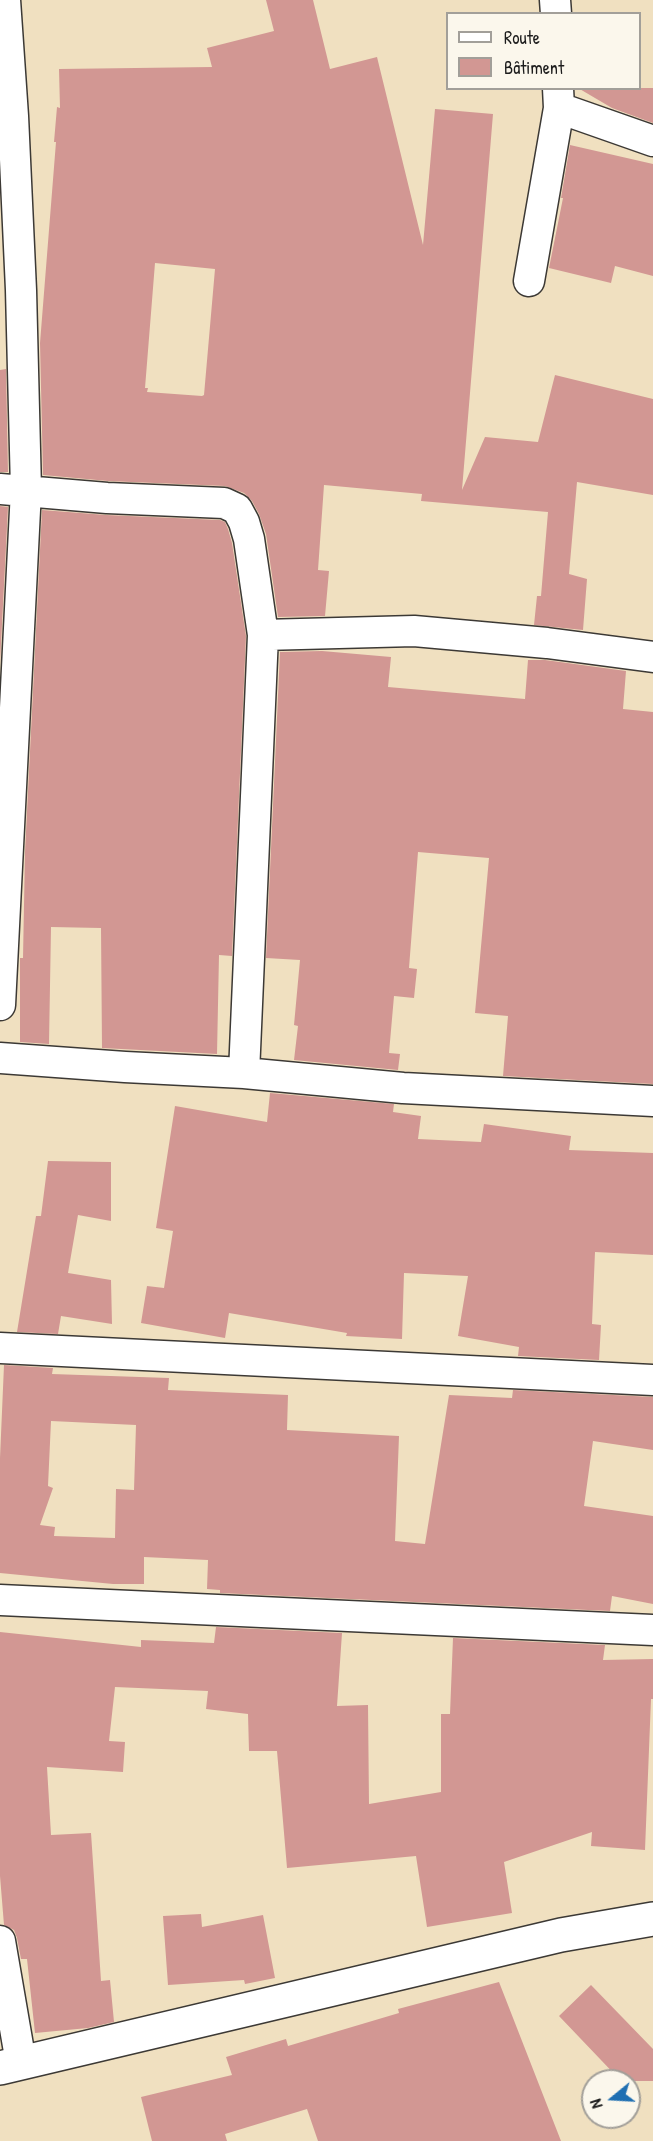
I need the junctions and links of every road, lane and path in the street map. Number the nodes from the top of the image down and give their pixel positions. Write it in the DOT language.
graph roads {
  1 [pos="5,0"];
  2 [pos="559,98"];
  3 [pos="653,141"];
  4 [pos="529,281"];
  5 [pos="13,489"];
  6 [pos="263,635"];
  7 [pos="653,657"];
  8 [pos="0,1005"];
  9 [pos="0,1058"];
  10 [pos="244,1073"];
  11 [pos="653,1101"];
  12 [pos="0,1348"];
  13 [pos="653,1380"];
  14 [pos="0,1600"];
  15 [pos="653,1630"];
  16 [pos="653,1918"];
  17 [pos="0,1941"];
  18 [pos="11,2066"];
  1 -- 5 [label="street"];
  2 -- 3 [label="street"];
  2 -- 4 [label="street"];
  5 -- 6 [label="street"];
  5 -- 8 [label="street"];
  6 -- 7 [label="street"];
  6 -- 10 [label="street"];
  9 -- 10 [label="street"];
  10 -- 11 [label="street"];
  12 -- 13 [label="street"];
  14 -- 15 [label="street"];
  16 -- 18 [label="street"];
  17 -- 18 [label="street"];
}
